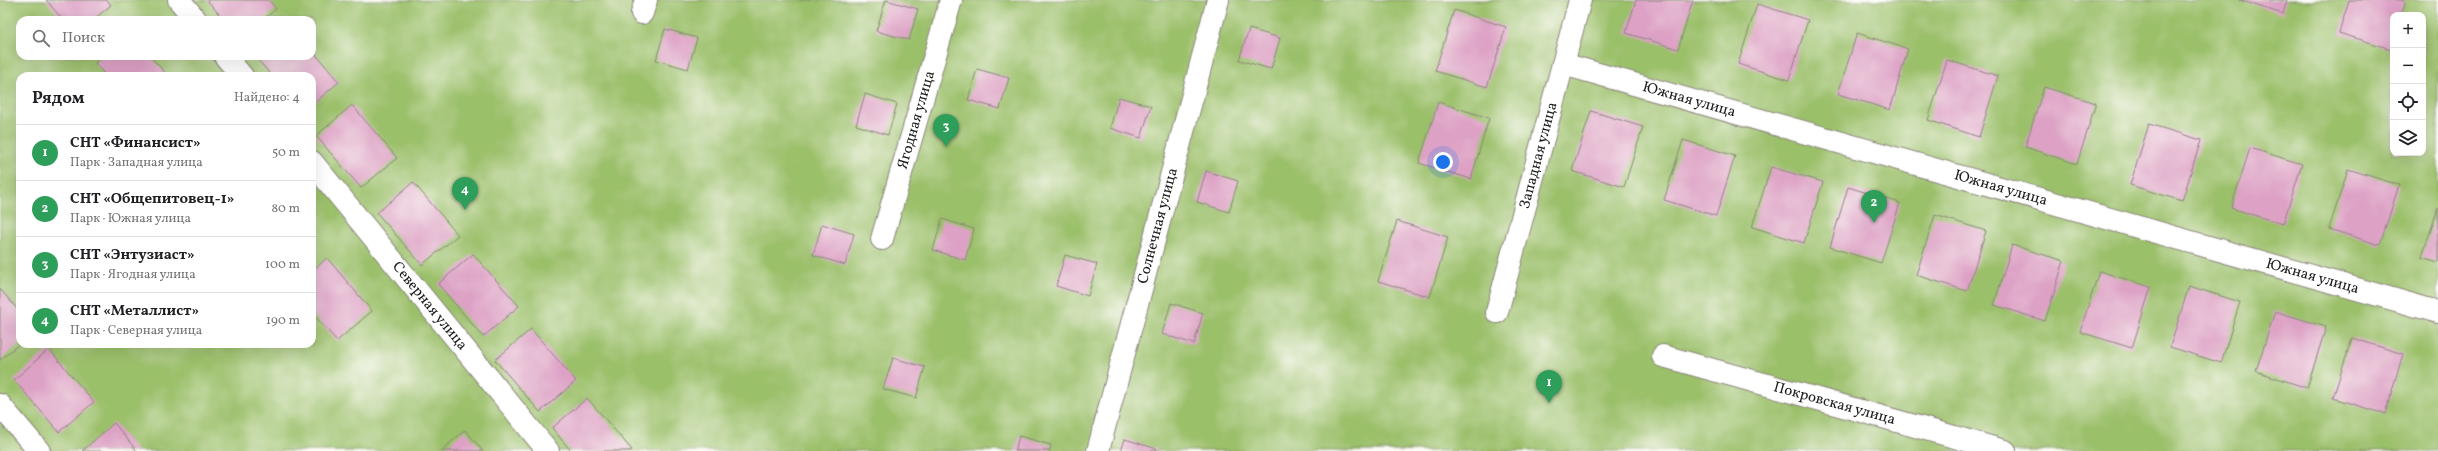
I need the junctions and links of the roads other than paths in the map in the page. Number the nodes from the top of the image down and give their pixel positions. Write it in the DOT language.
graph roads {
  1 [pos="179,0"];
  2 [pos="951,0"];
  3 [pos="1218,0"];
  4 [pos="1580,0"];
  5 [pos="193,16"];
  6 [pos="228,60"];
  7 [pos="1563,64"];
  8 [pos="239,72"];
  9 [pos="316,167"];
  10 [pos="882,239"];
  11 [pos="1497,312"];
  12 [pos="2438,312"];
  13 [pos="1663,356"];
  14 [pos="0,405"];
  15 [pos="39,451"];
  16 [pos="548,451"];
  17 [pos="1098,451"];
  18 [pos="2005,451"];
  1 -- 5 [label="street"];
  2 -- 10 [label="street, Ягодная улица"];
  3 -- 17 [label="street, Солнечная улица"];
  4 -- 7 [label="street, Западная улица"];
  6 -- 8 [label="street"];
  7 -- 11 [label="street, Западная улица"];
  7 -- 12 [label="street, Южная улица"];
  9 -- 16 [label="street, Северная улица"];
  13 -- 18 [label="street, Покровская улица"];
  14 -- 15 [label="street"];
}
